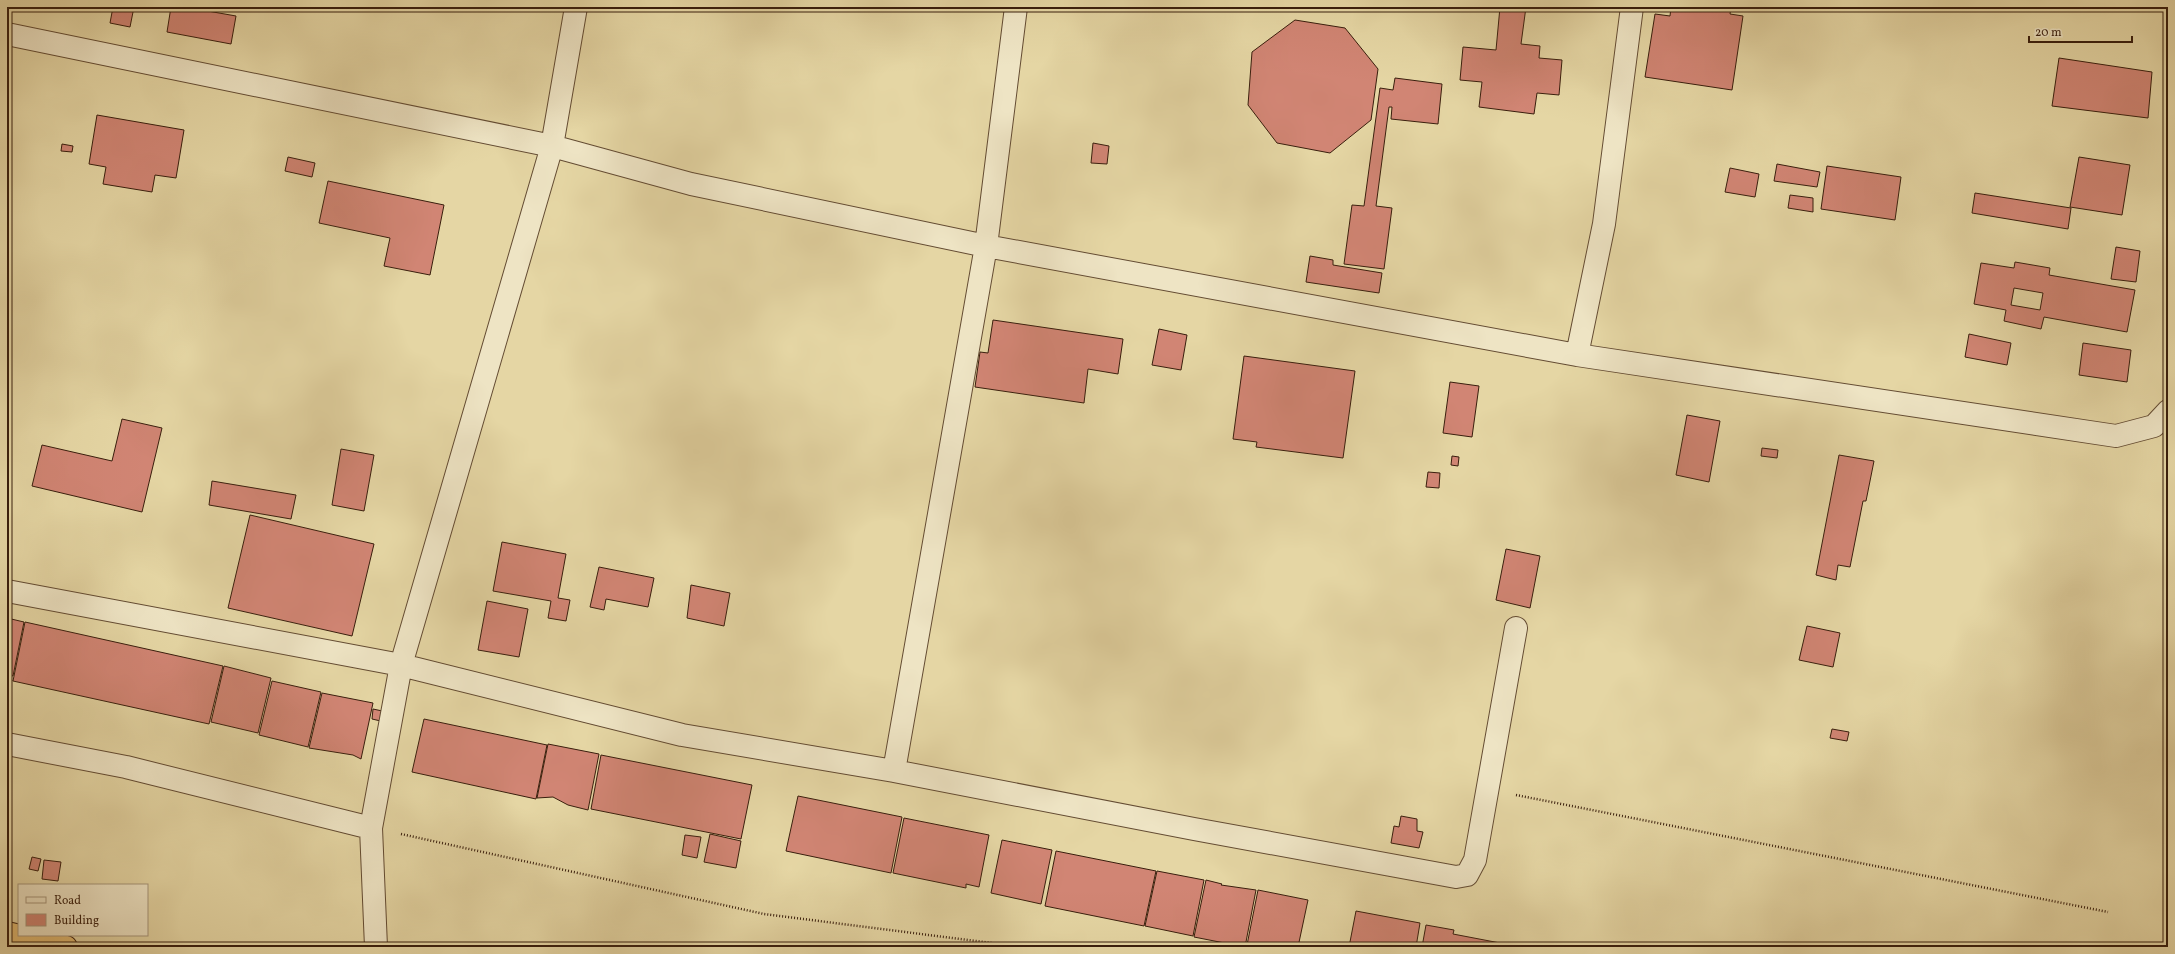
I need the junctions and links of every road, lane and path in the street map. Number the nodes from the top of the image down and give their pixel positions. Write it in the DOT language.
graph roads {
  1 [pos="576,7"];
  2 [pos="1016,7"];
  3 [pos="1632,7"];
  4 [pos="7,34"];
  5 [pos="552,146"];
  6 [pos="986,246"];
  7 [pos="1577,355"];
  8 [pos="2168,411"];
  9 [pos="7,591"];
  10 [pos="1516,628"];
  11 [pos="401,665"];
  12 [pos="7,744"];
  13 [pos="894,771"];
  14 [pos="1488,790"];
  15 [pos="371,828"];
  16 [pos="2108,912"];
  17 [pos="7,933"];
  18 [pos="18,936"];
  19 [pos="20,936"];
  20 [pos="66,947"];
  21 [pos="376,947"];
  22 [pos="1023,947"];
  1 -- 5 [label="street"];
  2 -- 6 [label="street"];
  3 -- 7 [label="street"];
  4 -- 5 [label="street"];
  5 -- 6 [label="street"];
  5 -- 11 [label="street"];
  6 -- 7 [label="street"];
  6 -- 13 [label="street"];
  7 -- 8 [label="street"];
  9 -- 11 [label="street"];
  10 -- 14 [label="street"];
  11 -- 13 [label="street"];
  11 -- 15 [label="street"];
  12 -- 15 [label="street"];
  13 -- 14 [label="street"];
  14 -- 16 [label="path"];
  15 -- 21 [label="street"];
  15 -- 22 [label="path"];
  17 -- 18 [label="highway"];
  19 -- 20 [label="highway"];
}
